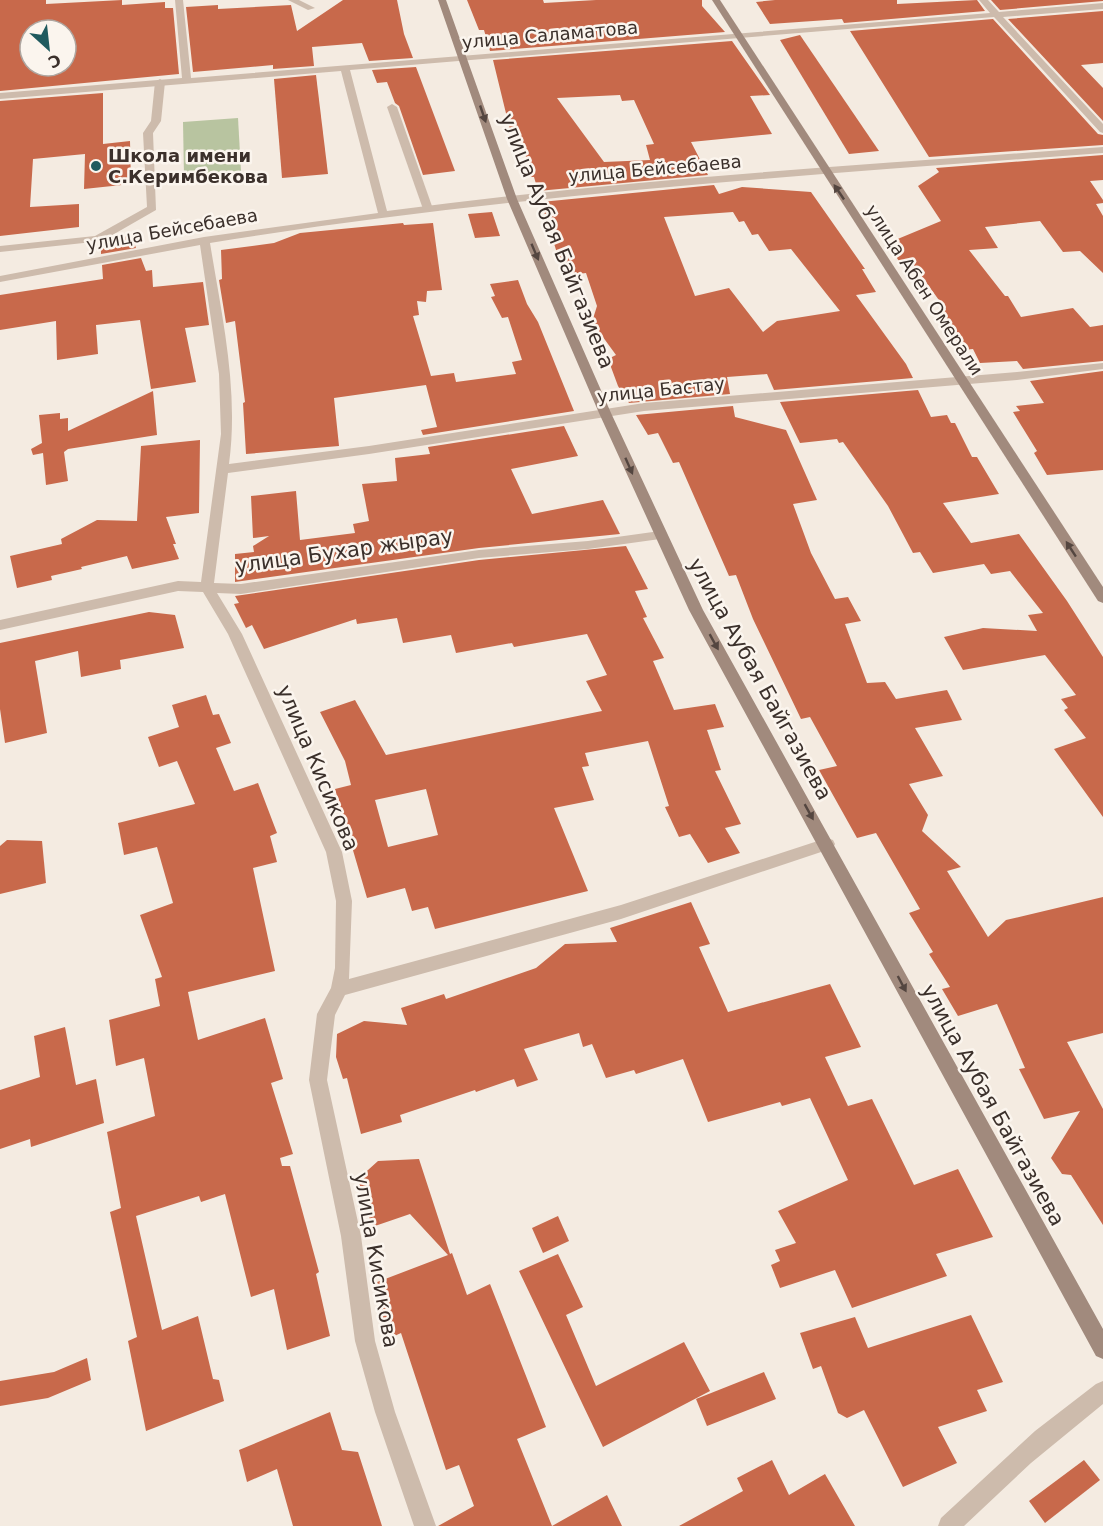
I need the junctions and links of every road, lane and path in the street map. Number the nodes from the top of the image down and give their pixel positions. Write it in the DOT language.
graph roads {
  1 [pos="179,0"];
  2 [pos="292,0"];
  3 [pos="442,0"];
  4 [pos="716,0"];
  5 [pos="983,0"];
  6 [pos="1103,6"];
  7 [pos="311,8"];
  8 [pos="997,15"];
  9 [pos="741,35"];
  10 [pos="464,59"];
  11 [pos="345,67"];
  12 [pos="187,80"];
  13 [pos="160,82"];
  14 [pos="0,96"];
  15 [pos="392,107"];
  16 [pos="1103,130"];
  17 [pos="1103,150"];
  18 [pos="826,172"];
  19 [pos="512,199"];
  20 [pos="428,209"];
  21 [pos="383,214"];
  22 [pos="204,240"];
  23 [pos="0,249"];
  24 [pos="0,279"];
  25 [pos="1103,366"];
  26 [pos="963,379"];
  27 [pos="605,413"];
  28 [pos="225,469"];
  29 [pos="660,535"];
  30 [pos="207,587"];
  31 [pos="1103,598"];
  32 [pos="0,625"];
  33 [pos="827,844"];
  34 [pos="339,989"];
  35 [pos="1103,1349"];
  36 [pos="1103,1391"];
  37 [pos="425,1526"];
  38 [pos="950,1526"];
  1 -- 12 [label="street"];
  2 -- 7 [label="street"];
  3 -- 10 [label="main road, улица Аубая Байгазиева"];
  4 -- 9 [label="main road, улица Абен Омерали"];
  5 -- 8 [label="street"];
  6 -- 8 [label="street, улица Саламатова"];
  8 -- 9 [label="street, улица Саламатова"];
  8 -- 16 [label="street"];
  9 -- 10 [label="street, улица Саламатова"];
  9 -- 18 [label="main road, улица Абен Омерали"];
  10 -- 11 [label="street, улица Саламатова"];
  10 -- 19 [label="main road, улица Аубая Байгазиева, one-way"];
  11 -- 12 [label="street, улица Саламатова"];
  11 -- 21 [label="street"];
  12 -- 13 [label="street, улица Саламатова"];
  13 -- 14 [label="street, улица Саламатова"];
  13 -- 23 [label="street"];
  15 -- 20 [label="street"];
  17 -- 18 [label="street, улица Бейсебаева"];
  18 -- 19 [label="street, улица Бейсебаева"];
  26 -- 18 [label="main road, улица Абен Омерали, one-way"];
  19 -- 20 [label="street, улица Бейсебаева"];
  19 -- 27 [label="main road, улица Аубая Байгазиева, one-way"];
  20 -- 21 [label="street, улица Бейсебаева"];
  21 -- 22 [label="street, улица Бейсебаева"];
  22 -- 24 [label="street, улица Бейсебаева"];
  22 -- 28 [label="street"];
  25 -- 26 [label="street, улица Бастау"];
  26 -- 27 [label="street, улица Бастау"];
  31 -- 26 [label="main road, улица Абен Омерали, one-way"];
  27 -- 28 [label="street, улица Бастау"];
  27 -- 29 [label="main road, улица Аубая Байгазиева, one-way"];
  28 -- 30 [label="street"];
  29 -- 30 [label="street, улица Бухар жырау"];
  29 -- 33 [label="main road, улица Аубая Байгазиева, one-way"];
  30 -- 32 [label="street, улица Бухар жырау"];
  30 -- 34 [label="street, улица Кисикова"];
  33 -- 34 [label="street"];
  33 -- 35 [label="main road, улица Аубая Байгазиева, one-way"];
  34 -- 37 [label="street, улица Кисикова"];
  36 -- 38 [label="street"];
}
